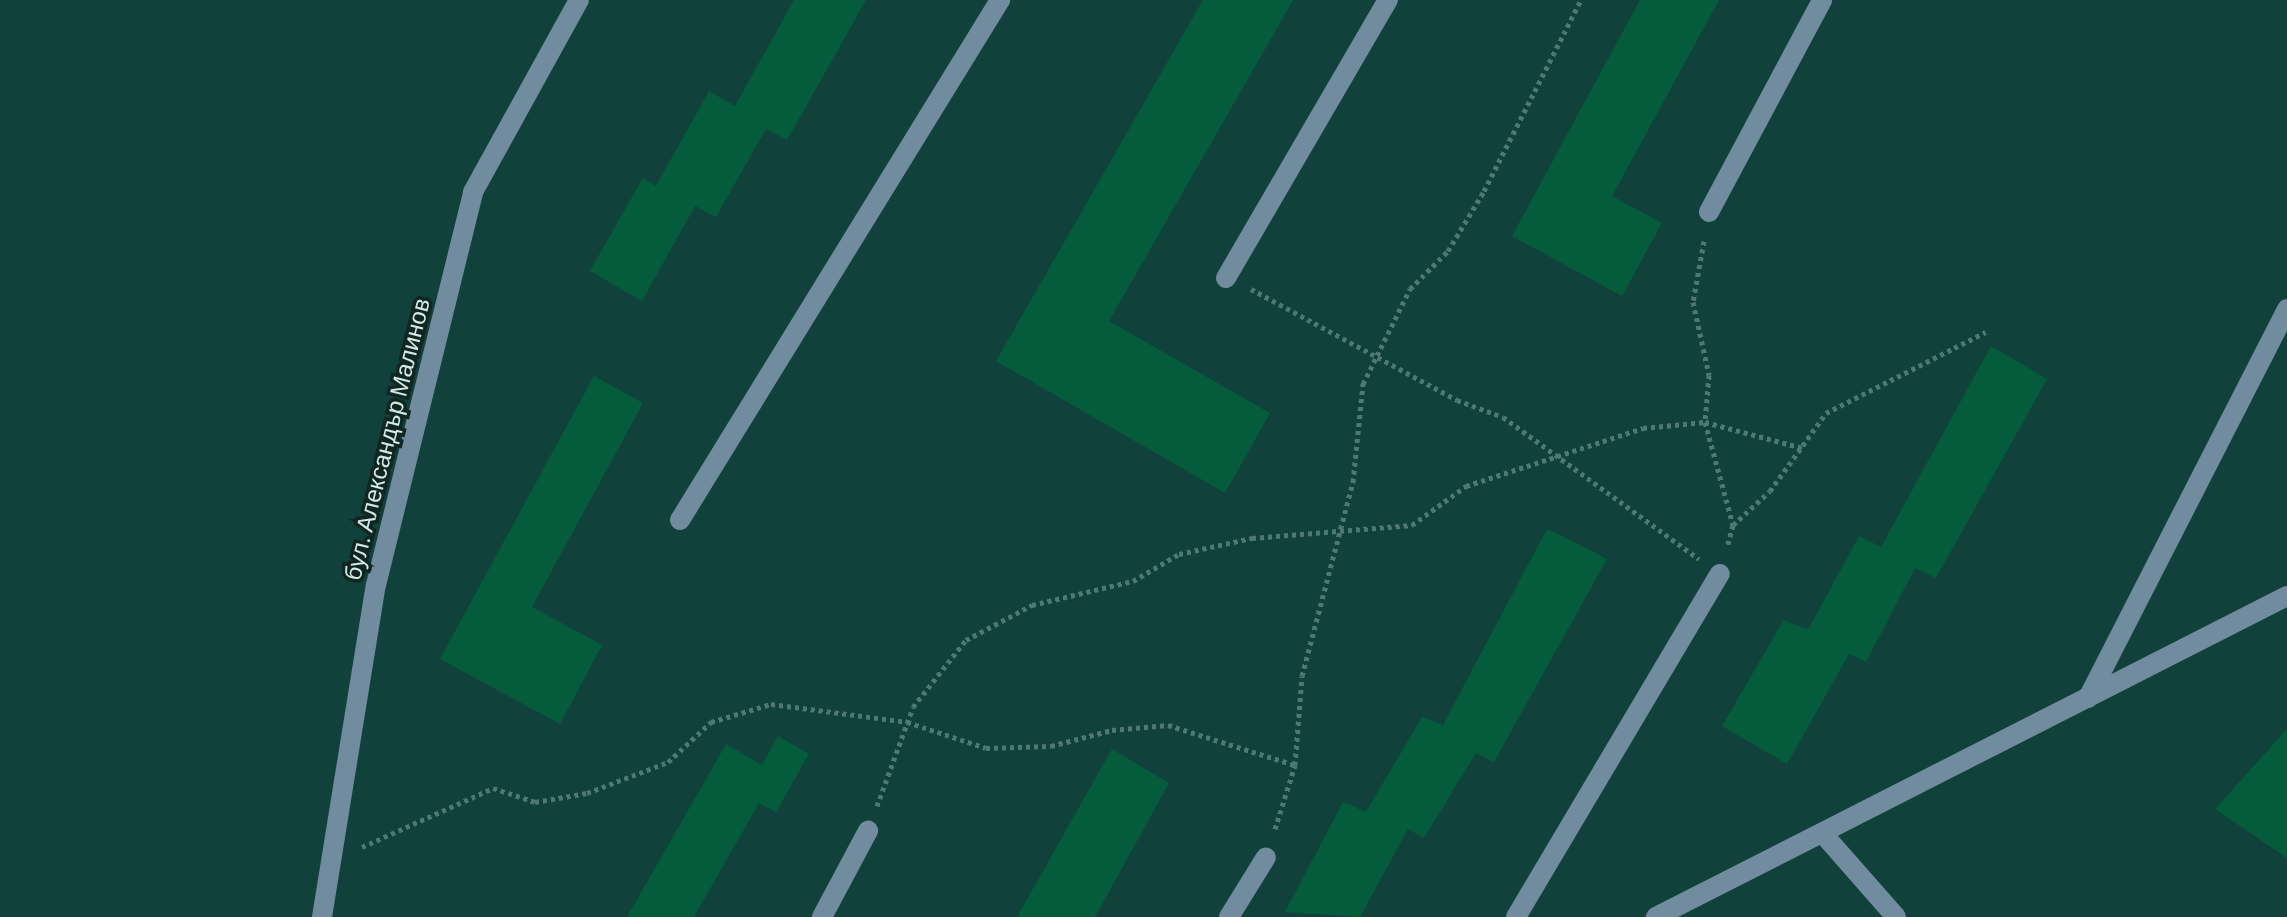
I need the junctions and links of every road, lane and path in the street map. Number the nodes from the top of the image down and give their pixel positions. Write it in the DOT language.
graph roads {
  1 [pos="579,0"];
  2 [pos="1000,0"];
  3 [pos="1388,0"];
  4 [pos="1581,0"];
  5 [pos="1822,0"];
  6 [pos="1709,212"];
  7 [pos="1226,278"];
  8 [pos="2287,309"];
  9 [pos="1986,332"];
  10 [pos="1375,353"];
  11 [pos="1705,422"];
  12 [pos="1803,448"];
  13 [pos="1559,453"];
  14 [pos="680,520"];
  15 [pos="1733,525"];
  16 [pos="1340,532"];
  17 [pos="1720,574"];
  18 [pos="2287,596"];
  19 [pos="2088,698"];
  20 [pos="907,722"];
  21 [pos="1295,765"];
  22 [pos="868,831"];
  23 [pos="1824,835"];
  24 [pos="1266,857"];
  25 [pos="333,860"];
  26 [pos="322,917"];
  27 [pos="822,917"];
  28 [pos="1229,917"];
  29 [pos="1516,917"];
  30 [pos="1656,917"];
  31 [pos="1896,917"];
  1 -- 25 [label="street, бул. Александър Малинов"];
  2 -- 14 [label="street"];
  3 -- 7 [label="street"];
  4 -- 10 [label="path"];
  5 -- 6 [label="street"];
  6 -- 11 [label="path"];
  7 -- 10 [label="path"];
  8 -- 19 [label="street"];
  9 -- 12 [label="path"];
  10 -- 13 [label="path"];
  10 -- 16 [label="path"];
  11 -- 12 [label="path"];
  11 -- 13 [label="path"];
  11 -- 15 [label="path"];
  12 -- 15 [label="path"];
  13 -- 16 [label="path"];
  13 -- 17 [label="path"];
  15 -- 17 [label="path"];
  16 -- 20 [label="path"];
  16 -- 21 [label="path"];
  17 -- 29 [label="street"];
  18 -- 19 [label="street"];
  19 -- 23 [label="street"];
  20 -- 21 [label="path"];
  20 -- 22 [label="path"];
  20 -- 25 [label="path"];
  21 -- 24 [label="path"];
  22 -- 27 [label="street"];
  23 -- 30 [label="street"];
  23 -- 31 [label="street"];
  24 -- 28 [label="street"];
  25 -- 26 [label="street, бул. Александър Малинов"];
}
